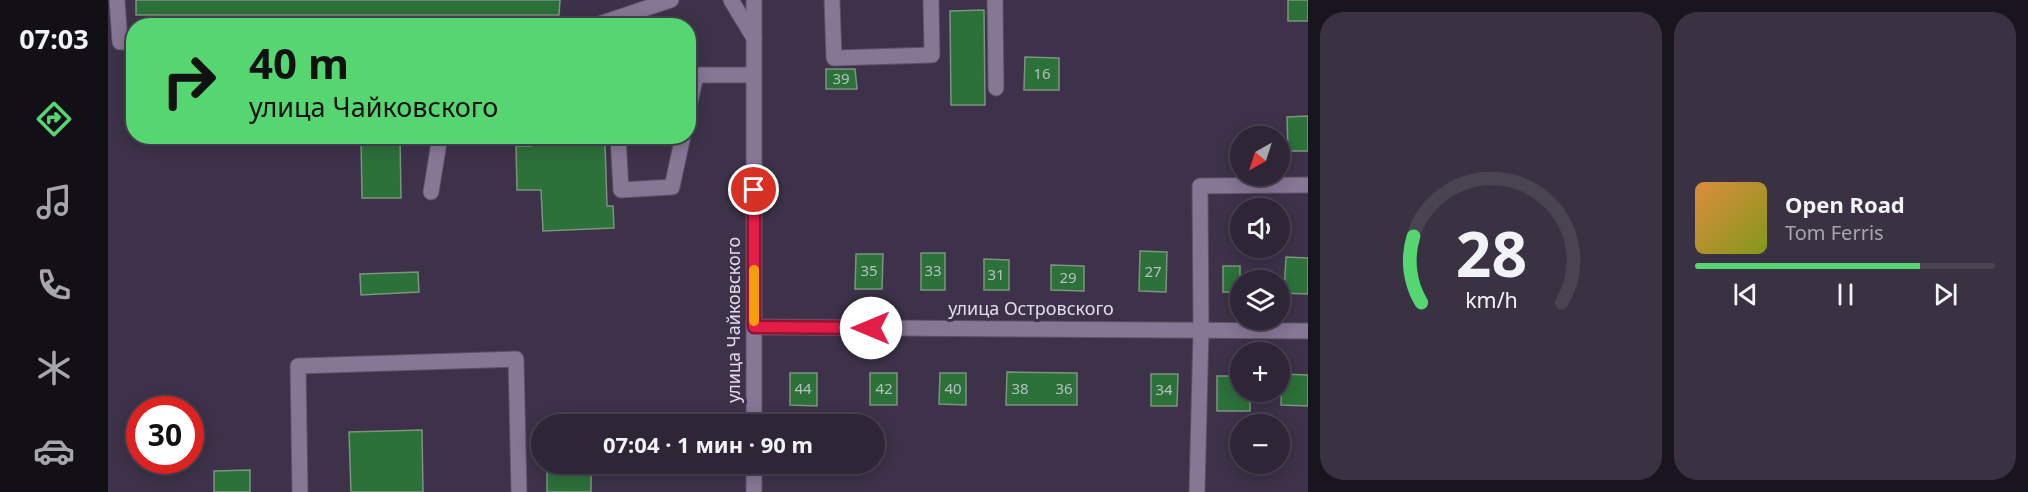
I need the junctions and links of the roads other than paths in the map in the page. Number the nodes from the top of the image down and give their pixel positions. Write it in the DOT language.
graph roads {
  1 [pos="117,0"];
  2 [pos="671,0"];
  3 [pos="731,0"];
  4 [pos="754,0"];
  5 [pos="832,0"];
  6 [pos="931,0"];
  7 [pos="995,0"];
  8 [pos="617,18"];
  9 [pos="755,39"];
  10 [pos="126,42"];
  11 [pos="696,75"];
  12 [pos="754,75"];
  13 [pos="996,88"];
  14 [pos="439,144"];
  15 [pos="618,144"];
  16 [pos="681,144"];
  17 [pos="1308,185"];
  18 [pos="431,192"];
  19 [pos="754,327"];
  20 [pos="1201,330"];
  21 [pos="1308,331"];
  22 [pos="754,414"];
  23 [pos="754,474"];
  24 [pos="300,492"];
  25 [pos="519,492"];
  26 [pos="754,492"];
  27 [pos="1197,492"];
  1 -- 10 [label="street"];
  2 -- 8 [label="street"];
  3 -- 9 [label="street"];
  4 -- 9 [label="street, улица Чайковского"];
  5 -- 6 [label="street"];
  7 -- 13 [label="street"];
  9 -- 12 [label="street, улица Чайковского"];
  11 -- 12 [label="street"];
  12 -- 19 [label="street, улица Чайковского"];
  14 -- 18 [label="street"];
  15 -- 16 [label="street"];
  17 -- 20 [label="street"];
  19 -- 20 [label="street, улица Островского"];
  19 -- 22 [label="street, улица Чайковского"];
  20 -- 21 [label="street, улица Островского"];
  20 -- 27 [label="street"];
  23 -- 26 [label="street"];
  24 -- 25 [label="street"];
}
